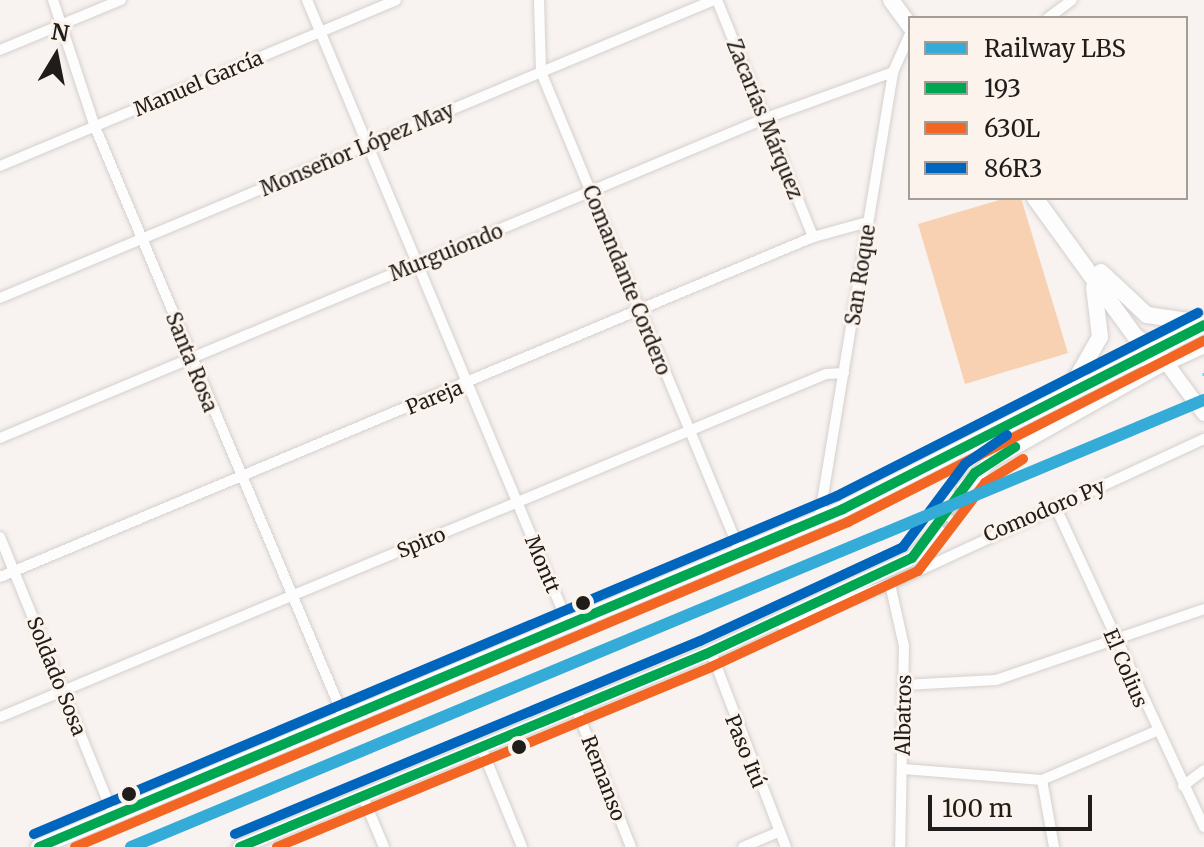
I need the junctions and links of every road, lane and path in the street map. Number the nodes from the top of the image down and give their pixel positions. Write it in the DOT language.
graph roads {
  1 [pos="53,0"];
  2 [pos="121,0"];
  3 [pos="307,0"];
  4 [pos="396,0"];
  5 [pos="539,0"];
  6 [pos="716,0"];
  7 [pos="891,0"];
  8 [pos="1072,0"];
  9 [pos="1051,16"];
  10 [pos="908,23"];
  11 [pos="62,24"];
  12 [pos="321,32"];
  13 [pos="908,38"];
  14 [pos="0,50"];
  15 [pos="541,72"];
  16 [pos="893,72"];
  17 [pos="766,118"];
  18 [pos="95,127"];
  19 [pos="367,145"];
  20 [pos="0,166"];
  21 [pos="591,192"];
  22 [pos="1037,200"];
  23 [pos="1049,200"];
  24 [pos="868,222"];
  25 [pos="813,237"];
  26 [pos="141,239"];
  27 [pos="417,265"];
  28 [pos="1096,273"];
  29 [pos="0,298"];
  30 [pos="639,310"];
  31 [pos="1204,324"];
  32 [pos="1204,345"];
  33 [pos="1147,354"];
  34 [pos="191,358"];
  35 [pos="1167,362"];
  36 [pos="844,373"];
  37 [pos="468,383"];
  38 [pos="1066,396"];
  39 [pos="1204,414"];
  40 [pos="689,430"];
  41 [pos="0,438"];
  42 [pos="1204,439"];
  43 [pos="239,477"];
  44 [pos="964,488"];
  45 [pos="518,502"];
  46 [pos="1055,506"];
  47 [pos="819,520"];
  48 [pos="938,532"];
  49 [pos="0,537"];
  50 [pos="741,554"];
  51 [pos="14,571"];
  52 [pos="0,577"];
  53 [pos="890,584"];
  54 [pos="292,596"];
  55 [pos="1204,609"];
  56 [pos="569,626"];
  57 [pos="1115,641"];
  58 [pos="706,654"];
  59 [pos="904,685"];
  60 [pos="63,691"];
  61 [pos="576,708"];
  62 [pos="0,717"];
  63 [pos="345,720"];
  64 [pos="1154,732"];
  65 [pos="481,747"];
  66 [pos="903,769"];
  67 [pos="1204,770"];
  68 [pos="1042,780"];
  69 [pos="1183,786"];
  70 [pos="363,797"];
  71 [pos="114,816"];
  72 [pos="1204,827"];
  73 [pos="779,832"];
  74 [pos="248,846"];
  75 [pos="39,847"];
  76 [pos="384,847"];
  77 [pos="522,847"];
  78 [pos="631,847"];
  79 [pos="743,847"];
  80 [pos="786,847"];
  81 [pos="900,847"];
  82 [pos="1054,847"];
  1 -- 11 [label="street, Santa Rosa"];
  2 -- 11 [label="street"];
  3 -- 12 [label="street, Montt"];
  4 -- 12 [label="street, Manuel García"];
  5 -- 15 [label="street, Comandante Cordero"];
  6 -- 15 [label="street, Monseñor López May"];
  6 -- 17 [label="street, Zacarías Márquez"];
  7 -- 10 [label="main road"];
  8 -- 9 [label="street"];
  11 -- 14 [label="street"];
  11 -- 18 [label="street, Santa Rosa"];
  12 -- 18 [label="street, Manuel García"];
  12 -- 19 [label="street, Montt"];
  13 -- 16 [label="street, San Roque"];
  15 -- 19 [label="street, Monseñor López May"];
  15 -- 21 [label="street, Comandante Cordero"];
  16 -- 17 [label="street, Murguiondo"];
  16 -- 24 [label="street, San Roque"];
  17 -- 21 [label="street, Murguiondo"];
  17 -- 25 [label="street, Zacarías Márquez"];
  18 -- 20 [label="street, Manuel García"];
  18 -- 26 [label="street, Santa Rosa"];
  19 -- 26 [label="street, Monseñor López May"];
  19 -- 27 [label="street, Montt"];
  21 -- 27 [label="street, Murguiondo"];
  21 -- 30 [label="street, Comandante Cordero"];
  22 -- 28 [label="main road"];
  23 -- 28 [label="main road"];
  24 -- 25 [label="street, Pareja"];
  24 -- 36 [label="street, San Roque"];
  25 -- 30 [label="street, Pareja"];
  26 -- 29 [label="street, Monseñor López May"];
  26 -- 34 [label="street, Santa Rosa"];
  27 -- 34 [label="street, Murguiondo"];
  27 -- 37 [label="street, Montt"];
  28 -- 31 [label="main road"];
  28 -- 33 [label="main road"];
  28 -- 38 [label="main road"];
  30 -- 37 [label="street, Pareja"];
  30 -- 40 [label="street, Comandante Cordero"];
  31 -- 33 [label="main road"];
  32 -- 35 [label="main road"];
  33 -- 35 [label="main road"];
  33 -- 38 [label="main road"];
  34 -- 41 [label="street, Murguiondo"];
  34 -- 43 [label="street, Santa Rosa"];
  35 -- 39 [label="main road"];
  35 -- 44 [label="main road"];
  36 -- 40 [label="street, Spiro"];
  36 -- 47 [label="street, San Roque"];
  37 -- 43 [label="street, Pareja"];
  37 -- 45 [label="street, Montt"];
  38 -- 47 [label="main road"];
  40 -- 45 [label="street, Spiro"];
  40 -- 50 [label="street, Comandante Cordero"];
  42 -- 46 [label="street, Comodoro Py"];
  43 -- 51 [label="street, Pareja"];
  43 -- 54 [label="street, Santa Rosa"];
  45 -- 54 [label="street, Spiro"];
  45 -- 56 [label="street, Montt"];
  46 -- 53 [label="street, Comodoro Py"];
  46 -- 57 [label="street, El Colius"];
  47 -- 50 [label="main road"];
  48 -- 58 [label="main road, Comodoro Py"];
  49 -- 51 [label="street, Soldado Sosa"];
  50 -- 56 [label="main road"];
  51 -- 52 [label="street, Pareja"];
  51 -- 60 [label="street, Soldado Sosa"];
  53 -- 58 [label="street, Comodoro Py"];
  53 -- 59 [label="street, Albatros"];
  54 -- 60 [label="street, Spiro"];
  54 -- 63 [label="street, Santa Rosa"];
  55 -- 57 [label="street"];
  56 -- 63 [label="main road"];
  57 -- 59 [label="street"];
  57 -- 64 [label="street, El Colius"];
  58 -- 61 [label="main road, Comodoro Py"];
  58 -- 73 [label="street, Paso Itú"];
  59 -- 66 [label="street, Albatros"];
  60 -- 62 [label="street, Spiro"];
  60 -- 71 [label="street, Soldado Sosa"];
  61 -- 65 [label="main road, Comodoro Py"];
  61 -- 78 [label="street, Remanso"];
  63 -- 71 [label="main road"];
  64 -- 68 [label="street"];
  64 -- 69 [label="street, El Colius"];
  65 -- 70 [label="main road, Comodoro Py"];
  65 -- 77 [label="street"];
  66 -- 68 [label="street"];
  66 -- 81 [label="street, Albatros"];
  67 -- 69 [label="street"];
  68 -- 82 [label="street"];
  69 -- 72 [label="street, El Colius"];
  70 -- 74 [label="main road, Comodoro Py"];
  70 -- 76 [label="street"];
  71 -- 75 [label="main road"];
  73 -- 79 [label="street"];
  73 -- 80 [label="street, Paso Itú"];
}
